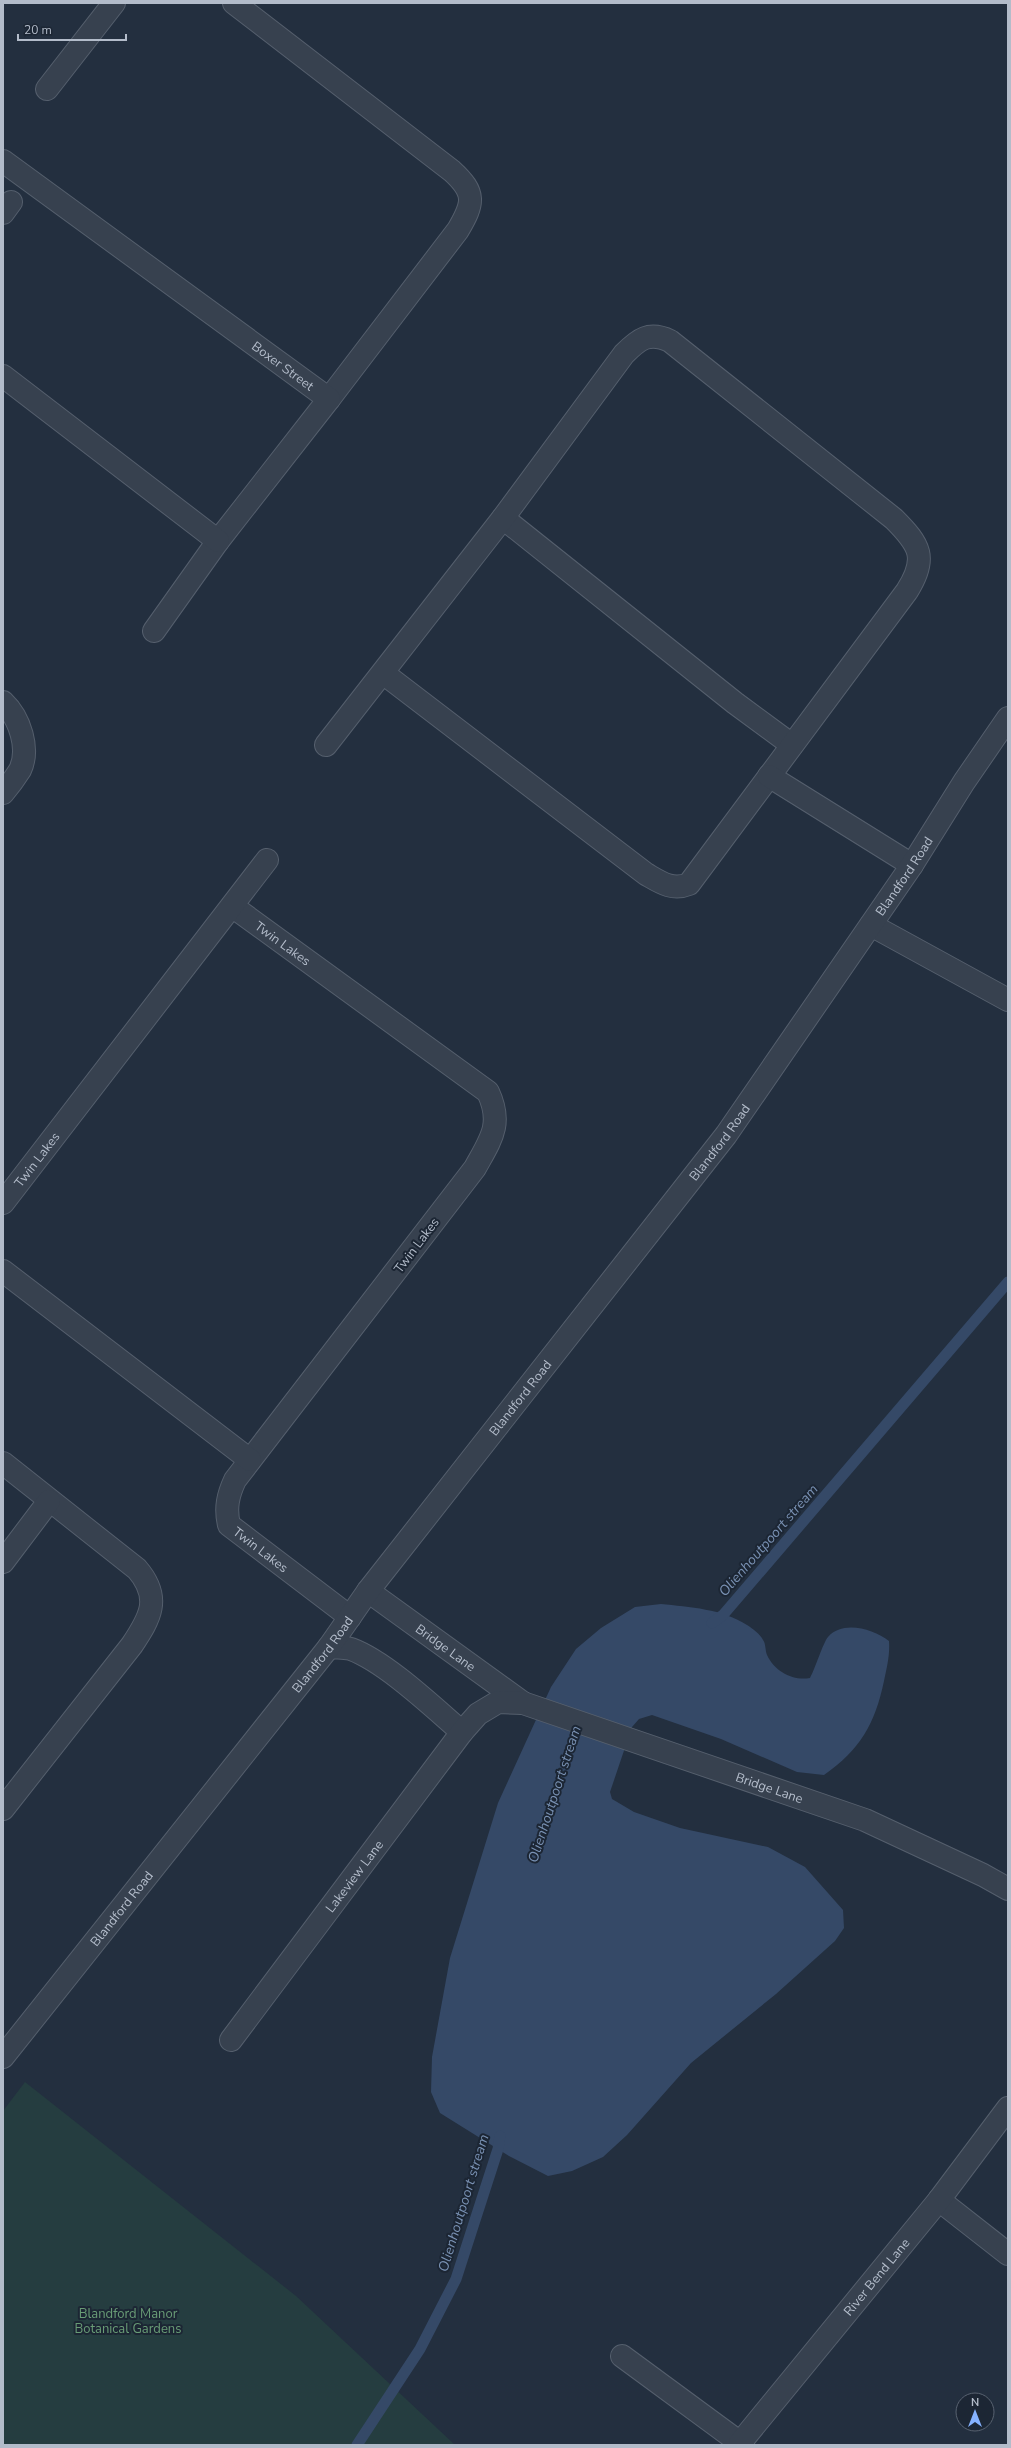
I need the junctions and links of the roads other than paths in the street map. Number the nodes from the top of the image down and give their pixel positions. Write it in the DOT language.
graph roads {
  1 [pos="114,3"];
  2 [pos="234,3"];
  3 [pos="47,89"];
  4 [pos="3,161"];
  5 [pos="3,376"];
  6 [pos="329,399"];
  7 [pos="503,518"];
  8 [pos="218,541"];
  9 [pos="154,631"];
  10 [pos="383,673"];
  11 [pos="3,702"];
  12 [pos="1008,718"];
  13 [pos="326,745"];
  14 [pos="792,745"];
  15 [pos="769,776"];
  16 [pos="3,793"];
  17 [pos="267,860"];
  18 [pos="912,865"];
  19 [pos="232,906"];
  20 [pos="871,925"];
  21 [pos="1008,1000"];
  22 [pos="3,1203"];
  23 [pos="3,1271"];
  24 [pos="250,1460"];
  25 [pos="3,1463"];
  26 [pos="50,1501"];
  27 [pos="3,1562"];
  28 [pos="368,1591"];
  29 [pos="350,1617"];
  30 [pos="329,1647"];
  31 [pos="530,1706"];
  32 [pos="478,1714"];
  33 [pos="462,1732"];
  34 [pos="3,1809"];
  35 [pos="1008,1889"];
  36 [pos="231,2040"];
  37 [pos="3,2057"];
  38 [pos="1008,2108"];
  39 [pos="939,2200"];
  40 [pos="1008,2254"];
  41 [pos="622,2356"];
  42 [pos="742,2444"];
  1 -- 3 [label="street"];
  2 -- 6 [label="street"];
  4 -- 6 [label="street, Boxer Street"];
  5 -- 8 [label="street"];
  6 -- 8 [label="street"];
  7 -- 10 [label="street"];
  7 -- 14 [label="street"];
  7 -- 14 [label="street"];
  8 -- 9 [label="street"];
  10 -- 13 [label="street"];
  10 -- 15 [label="street"];
  11 -- 16 [label="street"];
  12 -- 18 [label="street, Blandford Road"];
  14 -- 15 [label="street"];
  15 -- 18 [label="street"];
  17 -- 19 [label="street, Twin Lakes"];
  18 -- 20 [label="street, Blandford Road"];
  19 -- 22 [label="street, Twin Lakes"];
  19 -- 24 [label="street, Twin Lakes"];
  20 -- 21 [label="street"];
  20 -- 28 [label="street, Blandford Road"];
  23 -- 24 [label="street"];
  24 -- 29 [label="street, Twin Lakes"];
  25 -- 26 [label="street"];
  26 -- 27 [label="street"];
  26 -- 34 [label="street"];
  28 -- 29 [label="street, Blandford Road"];
  28 -- 31 [label="street, Bridge Lane"];
  29 -- 30 [label="street, Blandford Road"];
  30 -- 33 [label="street"];
  30 -- 37 [label="street, Blandford Road"];
  31 -- 32 [label="street, Bridge Lane"];
  31 -- 35 [label="street, Bridge Lane"];
  32 -- 33 [label="street, Lakeview Lane"];
  33 -- 36 [label="street, Lakeview Lane"];
  38 -- 39 [label="street, River Bend Lane"];
  39 -- 40 [label="street"];
  39 -- 42 [label="street, River Bend Lane"];
  41 -- 42 [label="street, River Bend Lane"];
}
